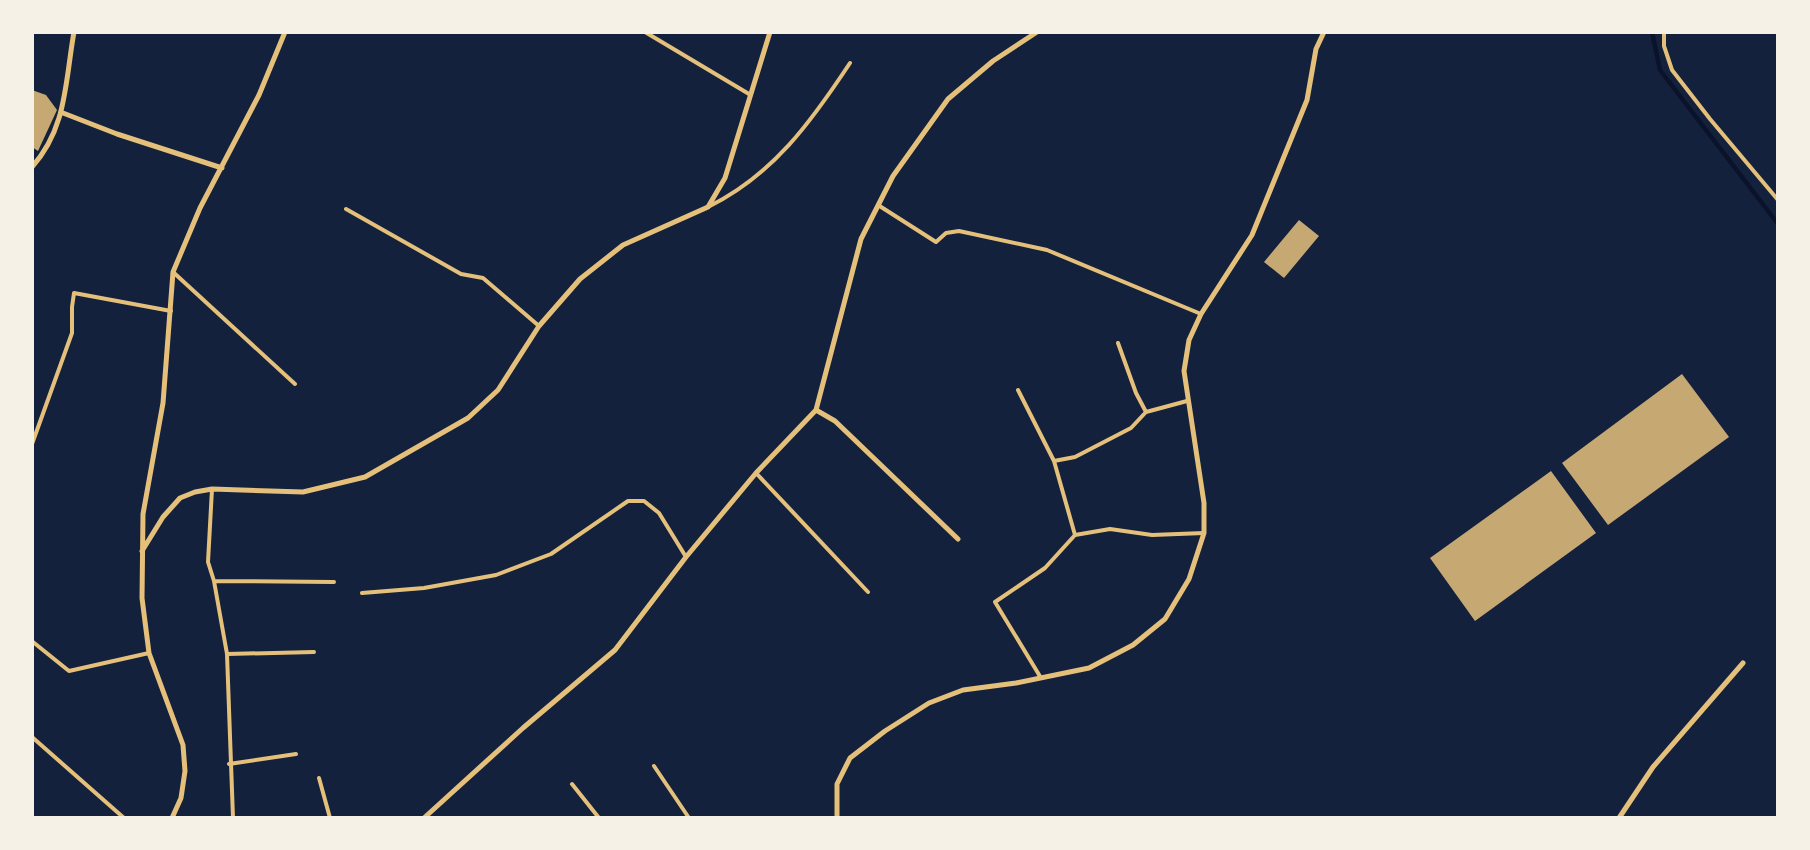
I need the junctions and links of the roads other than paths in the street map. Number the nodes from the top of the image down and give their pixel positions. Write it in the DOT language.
graph roads {
  1 [pos="74,32"];
  2 [pos="285,32"];
  3 [pos="645,32"];
  4 [pos="770,32"];
  5 [pos="1037,32"];
  6 [pos="1324,32"];
  7 [pos="1664,32"];
  8 [pos="850,63"];
  9 [pos="749,94"];
  10 [pos="62,113"];
  11 [pos="32,167"];
  12 [pos="222,168"];
  13 [pos="1778,200"];
  14 [pos="878,205"];
  15 [pos="708,207"];
  16 [pos="346,209"];
  17 [pos="173,272"];
  18 [pos="171,311"];
  19 [pos="1202,314"];
  20 [pos="539,326"];
  21 [pos="1118,343"];
  22 [pos="295,384"];
  23 [pos="1018,390"];
  24 [pos="1187,401"];
  25 [pos="816,410"];
  26 [pos="1146,412"];
  27 [pos="32,444"];
  28 [pos="1054,461"];
  29 [pos="756,473"];
  30 [pos="212,490"];
  31 [pos="1204,533"];
  32 [pos="1075,535"];
  33 [pos="958,539"];
  34 [pos="142,552"];
  35 [pos="686,557"];
  36 [pos="214,581"];
  37 [pos="334,582"];
  38 [pos="868,592"];
  39 [pos="362,593"];
  40 [pos="33,642"];
  41 [pos="314,652"];
  42 [pos="149,653"];
  43 [pos="227,654"];
  44 [pos="1743,663"];
  45 [pos="1041,678"];
  46 [pos="32,737"];
  47 [pos="296,754"];
  48 [pos="229,764"];
  49 [pos="654,766"];
  50 [pos="319,778"];
  51 [pos="572,784"];
  52 [pos="124,818"];
  53 [pos="172,818"];
  54 [pos="233,818"];
  55 [pos="330,818"];
  56 [pos="424,818"];
  57 [pos="599,818"];
  58 [pos="689,818"];
  59 [pos="837,818"];
  60 [pos="1619,818"];
  1 -- 10 [label="street"];
  2 -- 12 [label="street"];
  3 -- 9 [label="lane"];
  4 -- 9 [label="street"];
  5 -- 14 [label="street"];
  6 -- 19 [label="street"];
  7 -- 13 [label="lane"];
  8 -- 15 [label="lane"];
  9 -- 15 [label="street"];
  10 -- 11 [label="street"];
  10 -- 12 [label="street"];
  12 -- 17 [label="street"];
  14 -- 19 [label="lane"];
  14 -- 25 [label="street"];
  15 -- 20 [label="street"];
  16 -- 20 [label="lane"];
  17 -- 18 [label="street"];
  17 -- 22 [label="lane"];
  18 -- 27 [label="lane"];
  18 -- 34 [label="street"];
  19 -- 24 [label="street"];
  20 -- 30 [label="street"];
  21 -- 26 [label="lane"];
  23 -- 28 [label="lane"];
  24 -- 26 [label="lane"];
  24 -- 31 [label="street"];
  25 -- 29 [label="street"];
  25 -- 33 [label="street"];
  26 -- 28 [label="lane"];
  28 -- 32 [label="lane"];
  29 -- 35 [label="street"];
  29 -- 38 [label="lane"];
  30 -- 34 [label="street"];
  30 -- 36 [label="lane"];
  31 -- 32 [label="lane"];
  31 -- 45 [label="street"];
  32 -- 45 [label="lane"];
  34 -- 42 [label="street"];
  35 -- 39 [label="lane"];
  35 -- 56 [label="street"];
  36 -- 37 [label="lane"];
  36 -- 43 [label="lane"];
  40 -- 42 [label="lane"];
  41 -- 43 [label="lane"];
  42 -- 53 [label="street"];
  43 -- 48 [label="lane"];
  44 -- 60 [label="street"];
  45 -- 59 [label="street"];
  46 -- 52 [label="lane"];
  47 -- 48 [label="lane"];
  48 -- 54 [label="lane"];
  49 -- 58 [label="lane"];
  50 -- 55 [label="lane"];
  51 -- 57 [label="lane"];
}
